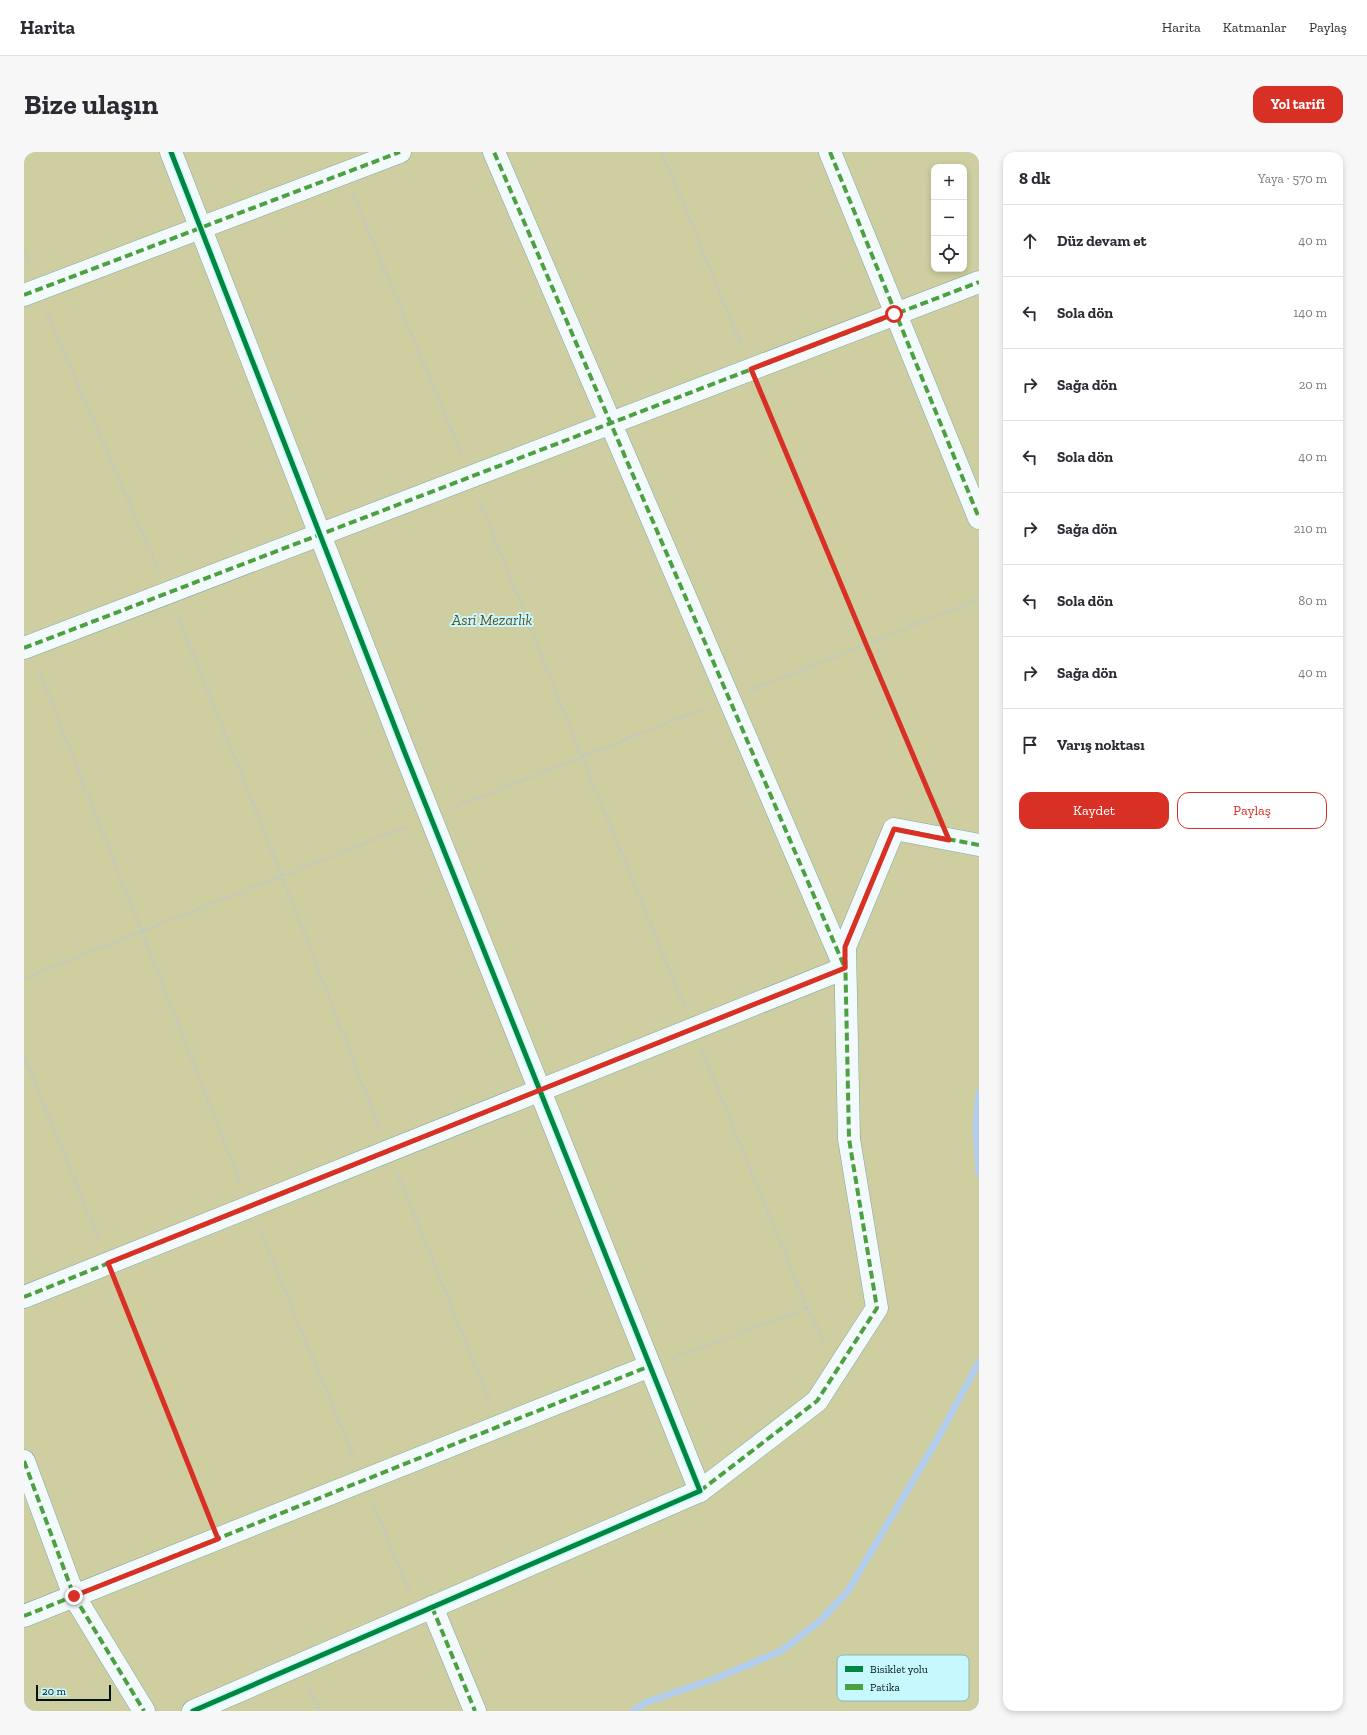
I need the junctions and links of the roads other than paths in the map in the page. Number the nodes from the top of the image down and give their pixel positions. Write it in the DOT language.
graph roads {
  1 [pos="171,152"];
  2 [pos="400,152"];
  3 [pos="494,152"];
  4 [pos="830,152"];
  5 [pos="201,227"];
  6 [pos="979,282"];
  7 [pos="31,293"];
  8 [pos="894,314"];
  9 [pos="611,423"];
  10 [pos="979,518"];
  11 [pos="320,534"];
  12 [pos="27,647"];
  13 [pos="979,845"];
  14 [pos="845,968"];
  15 [pos="540,1090"];
  16 [pos="24,1297"];
  17 [pos="650,1366"];
  18 [pos="24,1461"];
  19 [pos="700,1492"];
  20 [pos="74,1596"];
  21 [pos="425,1610"];
  22 [pos="24,1616"];
  23 [pos="144,1711"];
  24 [pos="193,1711"];
  25 [pos="475,1711"];
  1 -- 5 [label="street"];
  2 -- 5 [label="street"];
  3 -- 9 [label="street"];
  4 -- 8 [label="street"];
  5 -- 7 [label="street"];
  5 -- 11 [label="street"];
  6 -- 8 [label="street"];
  8 -- 9 [label="street"];
  8 -- 10 [label="street"];
  9 -- 11 [label="street"];
  9 -- 14 [label="street"];
  11 -- 12 [label="street"];
  11 -- 15 [label="street"];
  13 -- 14 [label="street"];
  14 -- 15 [label="street"];
  14 -- 19 [label="street"];
  15 -- 16 [label="street"];
  15 -- 17 [label="street"];
  17 -- 19 [label="street"];
  17 -- 20 [label="street"];
  18 -- 20 [label="street"];
  19 -- 21 [label="street"];
  20 -- 22 [label="street"];
  20 -- 23 [label="street"];
  21 -- 24 [label="street"];
  21 -- 25 [label="street"];
}
